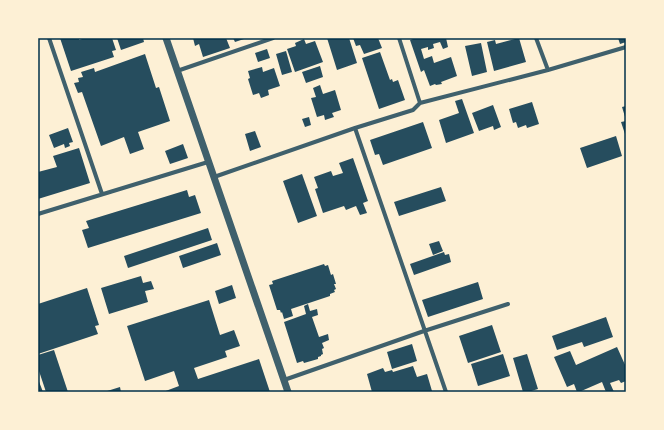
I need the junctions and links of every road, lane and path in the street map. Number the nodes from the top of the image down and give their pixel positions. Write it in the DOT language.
graph roads {
  1 [pos="49,38"];
  2 [pos="166,38"];
  3 [pos="273,38"];
  4 [pos="398,38"];
  5 [pos="536,38"];
  6 [pos="626,46"];
  7 [pos="548,70"];
  8 [pos="177,72"];
  9 [pos="420,103"];
  10 [pos="355,128"];
  11 [pos="208,162"];
  12 [pos="214,177"];
  13 [pos="102,194"];
  14 [pos="38,214"];
  15 [pos="508,304"];
  16 [pos="424,331"];
  17 [pos="284,380"];
  18 [pos="288,392"];
  19 [pos="446,392"];
  1 -- 13 [label="street"];
  2 -- 8 [label="street"];
  3 -- 8 [label="street"];
  4 -- 9 [label="street"];
  5 -- 7 [label="street"];
  6 -- 7 [label="street"];
  7 -- 9 [label="street"];
  8 -- 11 [label="street"];
  9 -- 10 [label="street"];
  10 -- 12 [label="street"];
  10 -- 16 [label="street"];
  11 -- 12 [label="street"];
  11 -- 13 [label="street"];
  12 -- 17 [label="street"];
  13 -- 14 [label="street"];
  15 -- 16 [label="street"];
  16 -- 17 [label="street"];
  16 -- 19 [label="street"];
  17 -- 18 [label="street"];
}
